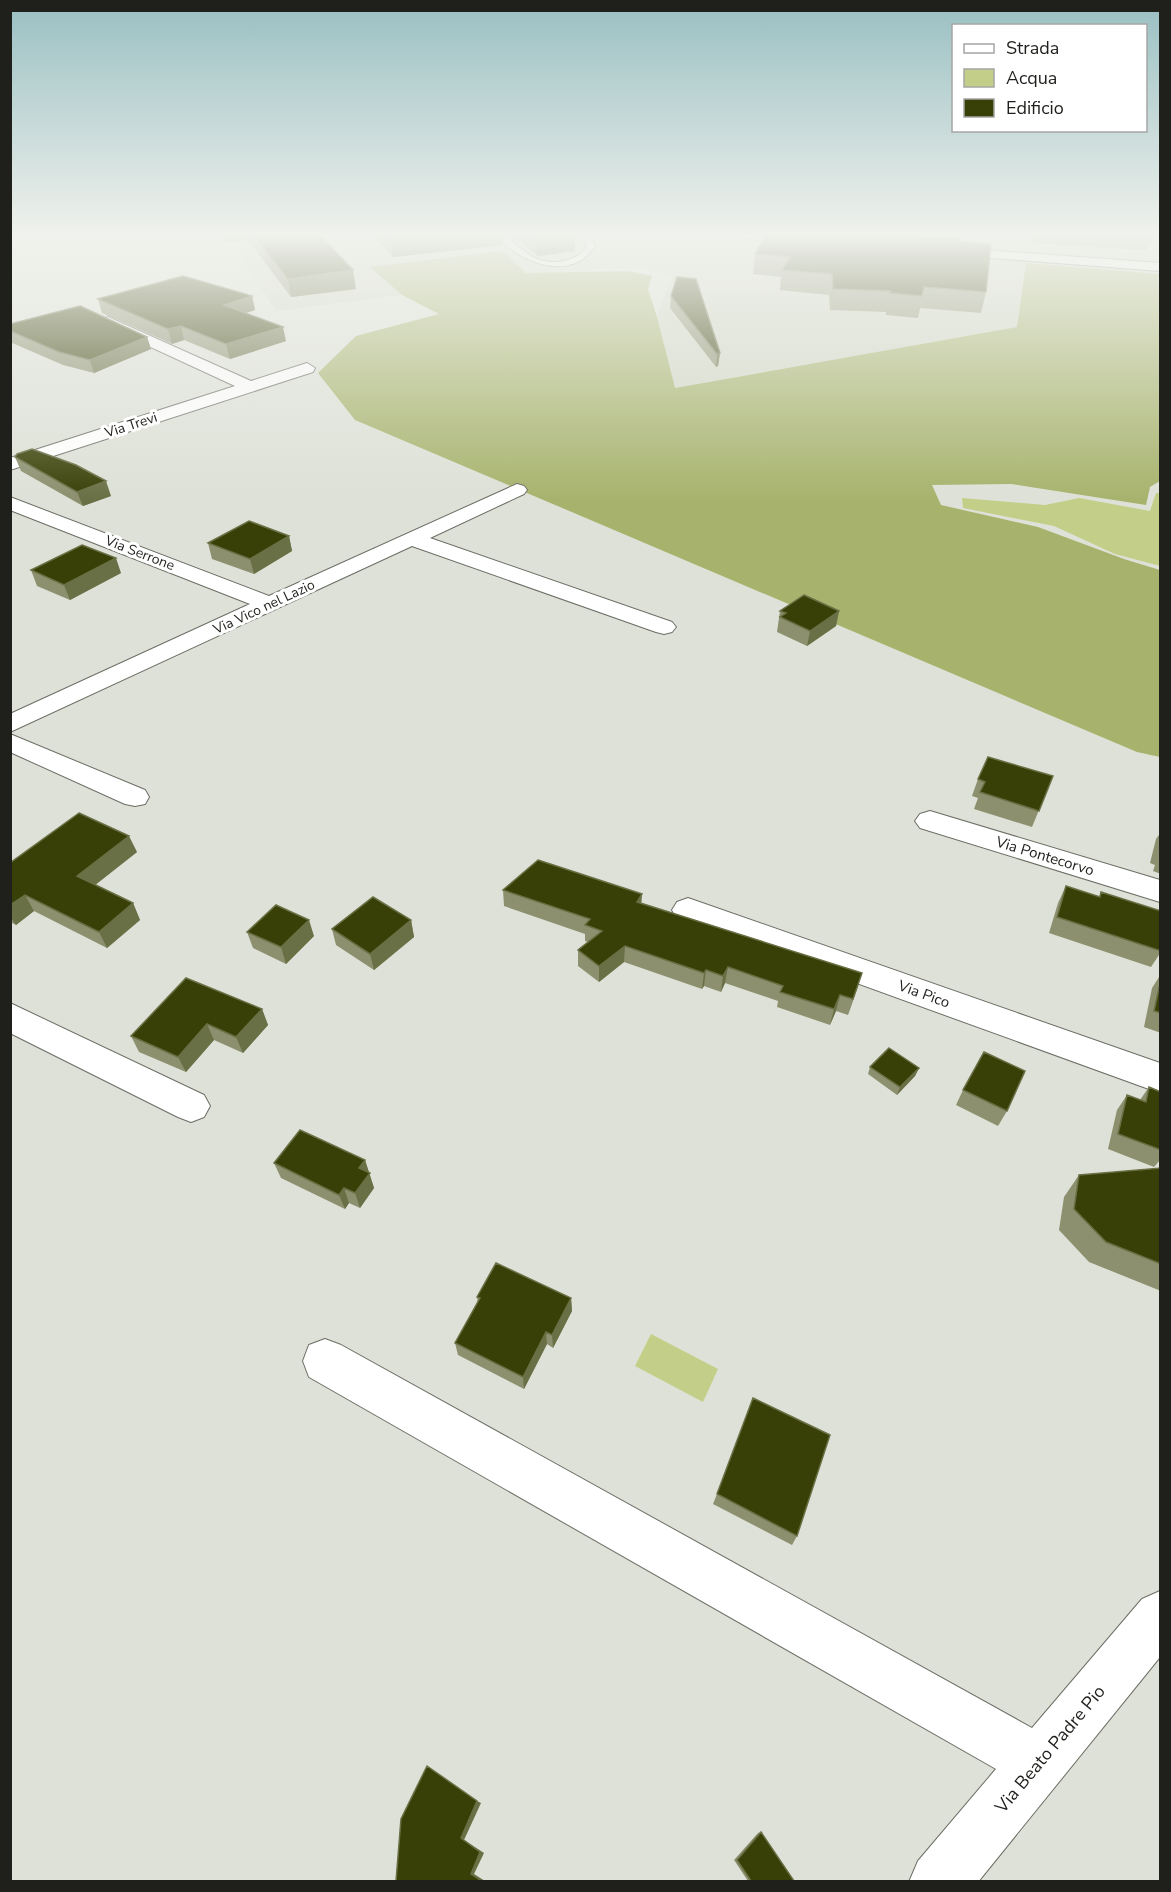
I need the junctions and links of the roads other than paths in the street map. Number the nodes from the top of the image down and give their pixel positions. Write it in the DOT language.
graph roads {
  1 [pos="109,323"];
  2 [pos="307,368"];
  3 [pos="251,387"];
  4 [pos="10,464"];
  5 [pos="517,490"];
  6 [pos="10,503"];
  7 [pos="412,539"];
  8 [pos="270,604"];
  9 [pos="664,627"];
  10 [pos="10,724"];
  11 [pos="10,742"];
  12 [pos="135,797"];
  13 [pos="930,821"];
  14 [pos="1161,891"];
  15 [pos="687,910"];
  16 [pos="10,1017"];
  17 [pos="1161,1078"];
  18 [pos="191,1106"];
  19 [pos="325,1361"];
  20 [pos="1161,1617"];
  21 [pos="1038,1762"];
  22 [pos="939,1881"];
  1 -- 3 [label="street"];
  2 -- 3 [label="street, Via Trevi"];
  3 -- 4 [label="street, Via Trevi"];
  5 -- 7 [label="street, Via Vico nel Lazio"];
  6 -- 8 [label="street, Via Serrone"];
  7 -- 8 [label="street, Via Vico nel Lazio"];
  7 -- 9 [label="street"];
  8 -- 10 [label="street, Via Vico nel Lazio"];
  11 -- 12 [label="street"];
  13 -- 14 [label="street, Via Pontecorvo"];
  15 -- 17 [label="street, Via Pico"];
  16 -- 18 [label="street"];
  19 -- 21 [label="street"];
  20 -- 21 [label="street, Via Beato Padre Pio"];
  21 -- 22 [label="street, Via Beato Padre Pio"];
}
